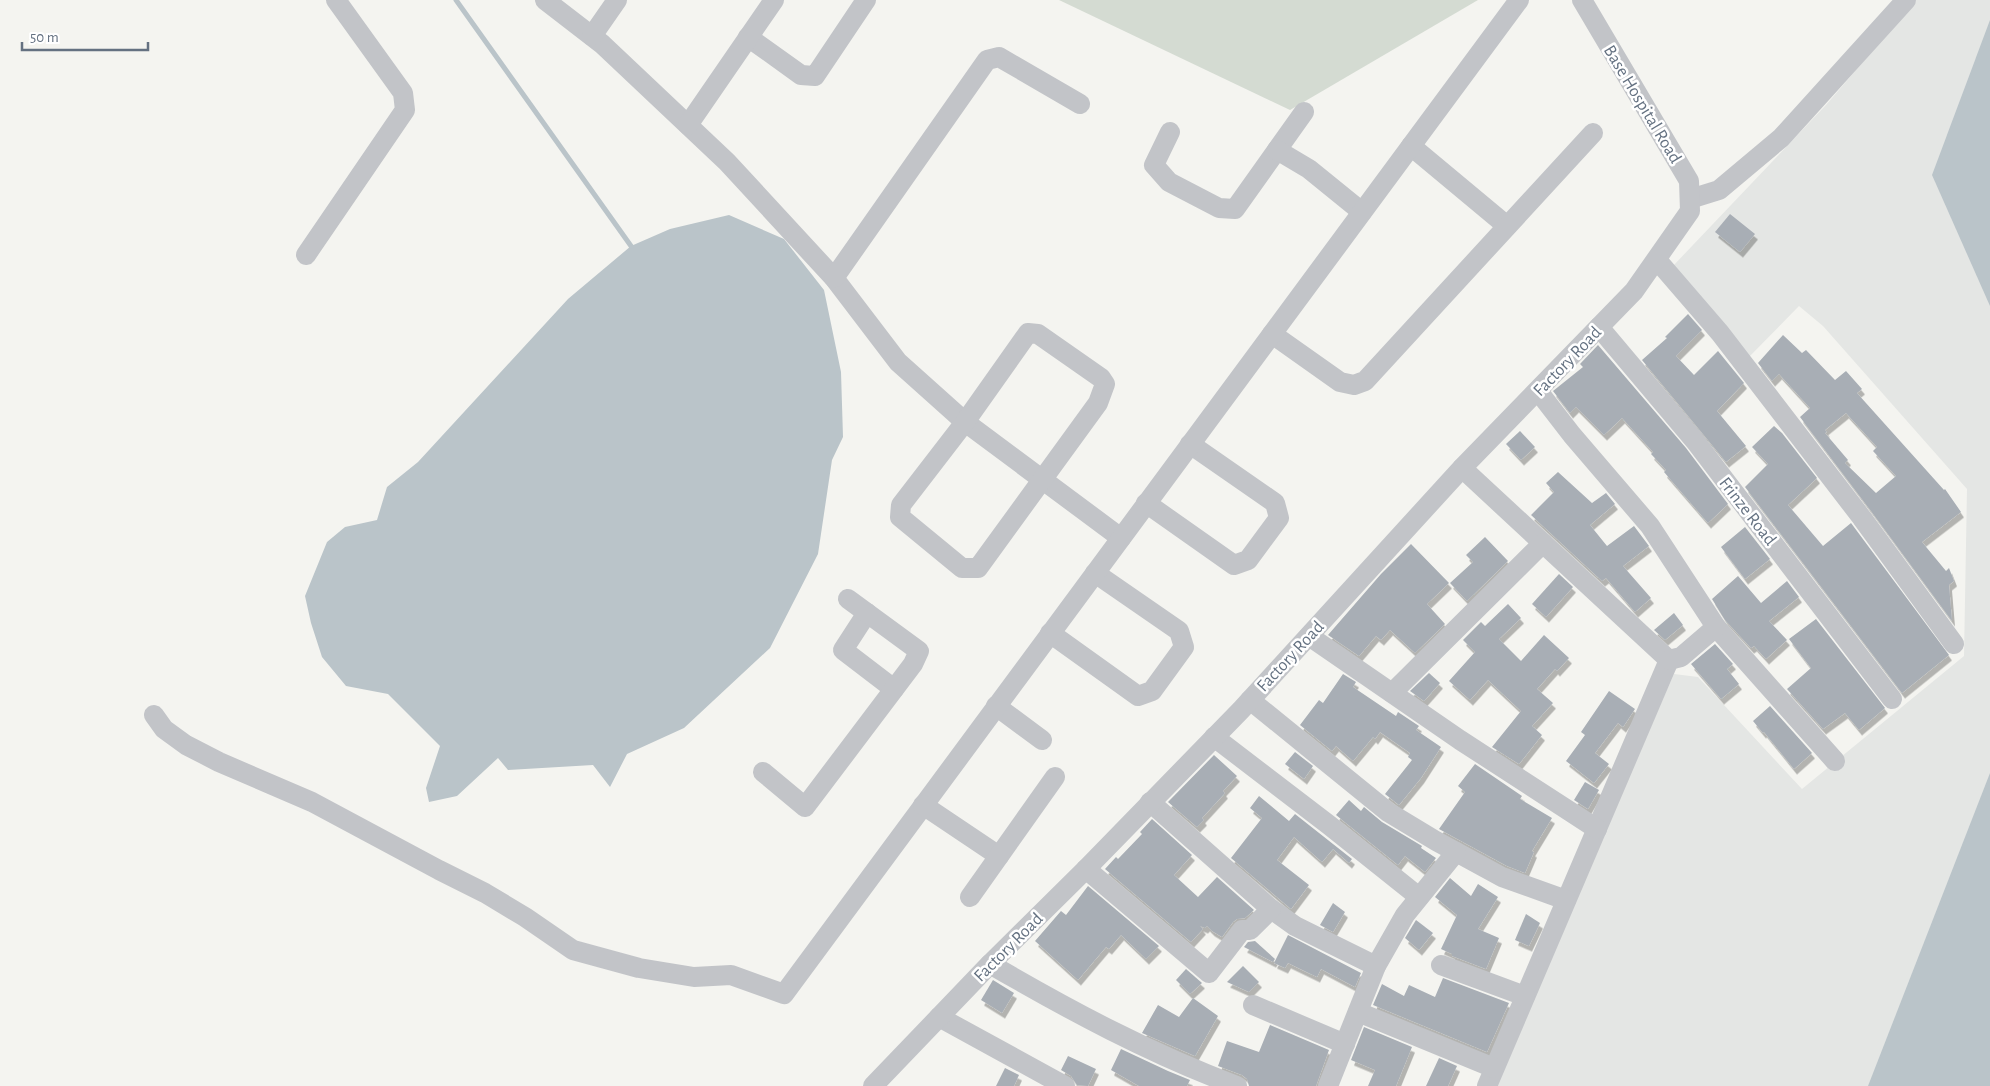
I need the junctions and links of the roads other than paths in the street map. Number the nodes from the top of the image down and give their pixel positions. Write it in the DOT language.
graph roads {
  1 [pos="336,0"];
  2 [pos="545,0"];
  3 [pos="617,0"];
  4 [pos="774,0"];
  5 [pos="866,0"];
  6 [pos="1519,0"];
  7 [pos="1582,0"];
  8 [pos="1906,0"];
  9 [pos="592,36"];
  10 [pos="748,37"];
  11 [pos="1080,104"];
  12 [pos="1304,112"];
  13 [pos="688,125"];
  14 [pos="1170,132"];
  15 [pos="1592,133"];
  16 [pos="1410,146"];
  17 [pos="1277,150"];
  18 [pos="1690,205"];
  19 [pos="1362,212"];
  20 [pos="1507,226"];
  21 [pos="306,255"];
  22 [pos="1657,260"];
  23 [pos="834,278"];
  24 [pos="1599,328"];
  25 [pos="1272,334"];
  26 [pos="1538,391"];
  27 [pos="966,422"];
  28 [pos="1190,444"];
  29 [pos="1462,468"];
  30 [pos="1042,479"];
  31 [pos="1146,503"];
  32 [pos="1121,538"];
  33 [pos="1543,543"];
  34 [pos="1095,573"];
  35 [pos="848,599"];
  36 [pos="866,613"];
  37 [pos="1716,627"];
  38 [pos="1050,634"];
  39 [pos="1309,636"];
  40 [pos="1954,644"];
  41 [pos="1669,660"];
  42 [pos="894,689"];
  43 [pos="1392,693"];
  44 [pos="1892,699"];
  45 [pos="1250,700"];
  46 [pos="996,706"];
  47 [pos="154,715"];
  48 [pos="1214,736"];
  49 [pos="1042,740"];
  50 [pos="1835,761"];
  51 [pos="763,772"];
  52 [pos="1055,777"];
  53 [pos="1150,802"];
  54 [pos="923,805"];
  55 [pos="1597,829"];
  56 [pos="1456,852"];
  57 [pos="999,856"];
  58 [pos="1086,869"];
  59 [pos="970,897"];
  60 [pos="1419,898"];
  61 [pos="1566,900"];
  62 [pos="1271,909"];
  63 [pos="990,964"];
  64 [pos="1441,965"];
  65 [pos="1376,966"];
  66 [pos="1525,996"];
  67 [pos="1253,1005"];
  68 [pos="1358,1012"];
  69 [pos="939,1017"];
  70 [pos="1345,1044"];
  71 [pos="1490,1077"];
  72 [pos="872,1086"];
  73 [pos="1065,1086"];
  74 [pos="1237,1086"];
  75 [pos="1328,1086"];
  1 -- 21 [label="street"];
  2 -- 9 [label="street"];
  3 -- 9 [label="street"];
  4 -- 10 [label="street"];
  5 -- 10 [label="street"];
  6 -- 16 [label="street"];
  7 -- 18 [label="street, Base Hospital Road"];
  8 -- 18 [label="street"];
  9 -- 13 [label="street"];
  10 -- 13 [label="street"];
  11 -- 23 [label="street"];
  12 -- 17 [label="street"];
  13 -- 23 [label="street"];
  14 -- 17 [label="street"];
  15 -- 20 [label="street"];
  16 -- 19 [label="street"];
  16 -- 20 [label="street"];
  17 -- 19 [label="street"];
  18 -- 22 [label="street, Factory Road"];
  19 -- 25 [label="street"];
  20 -- 25 [label="street"];
  22 -- 24 [label="street, Factory Road"];
  22 -- 40 [label="street"];
  23 -- 27 [label="street"];
  24 -- 26 [label="street, Factory Road"];
  24 -- 44 [label="street, Frinze Road"];
  25 -- 28 [label="street"];
  26 -- 29 [label="street, Factory Road"];
  26 -- 37 [label="street"];
  27 -- 30 [label="street"];
  27 -- 30 [label="street"];
  27 -- 30 [label="street"];
  28 -- 31 [label="street"];
  28 -- 31 [label="street"];
  29 -- 33 [label="street"];
  29 -- 39 [label="street, Factory Road"];
  30 -- 32 [label="street"];
  31 -- 32 [label="street"];
  32 -- 34 [label="street"];
  33 -- 41 [label="street"];
  33 -- 43 [label="street"];
  34 -- 38 [label="street"];
  34 -- 38 [label="street"];
  35 -- 36 [label="street"];
  36 -- 42 [label="street"];
  36 -- 42 [label="street"];
  37 -- 41 [label="street"];
  37 -- 50 [label="street"];
  38 -- 46 [label="street"];
  39 -- 43 [label="street"];
  39 -- 45 [label="street, Factory Road"];
  41 -- 55 [label="street"];
  42 -- 51 [label="street"];
  43 -- 55 [label="street"];
  45 -- 48 [label="street, Factory Road"];
  45 -- 56 [label="street"];
  46 -- 49 [label="street"];
  46 -- 54 [label="street"];
  47 -- 54 [label="street"];
  48 -- 53 [label="street, Factory Road"];
  48 -- 60 [label="street"];
  52 -- 57 [label="street"];
  53 -- 58 [label="street, Factory Road"];
  53 -- 62 [label="street"];
  54 -- 57 [label="street"];
  55 -- 61 [label="street"];
  56 -- 60 [label="street"];
  56 -- 61 [label="street"];
  57 -- 59 [label="street"];
  58 -- 62 [label="street"];
  58 -- 63 [label="street, Factory Road"];
  60 -- 65 [label="street"];
  61 -- 66 [label="street"];
  62 -- 65 [label="street"];
  63 -- 69 [label="street, Factory Road"];
  63 -- 74 [label="street"];
  64 -- 66 [label="street"];
  65 -- 68 [label="street"];
  66 -- 71 [label="street"];
  67 -- 70 [label="street"];
  68 -- 70 [label="street"];
  68 -- 71 [label="street"];
  69 -- 72 [label="street, Factory Road"];
  69 -- 73 [label="street"];
  70 -- 75 [label="street"];
}
